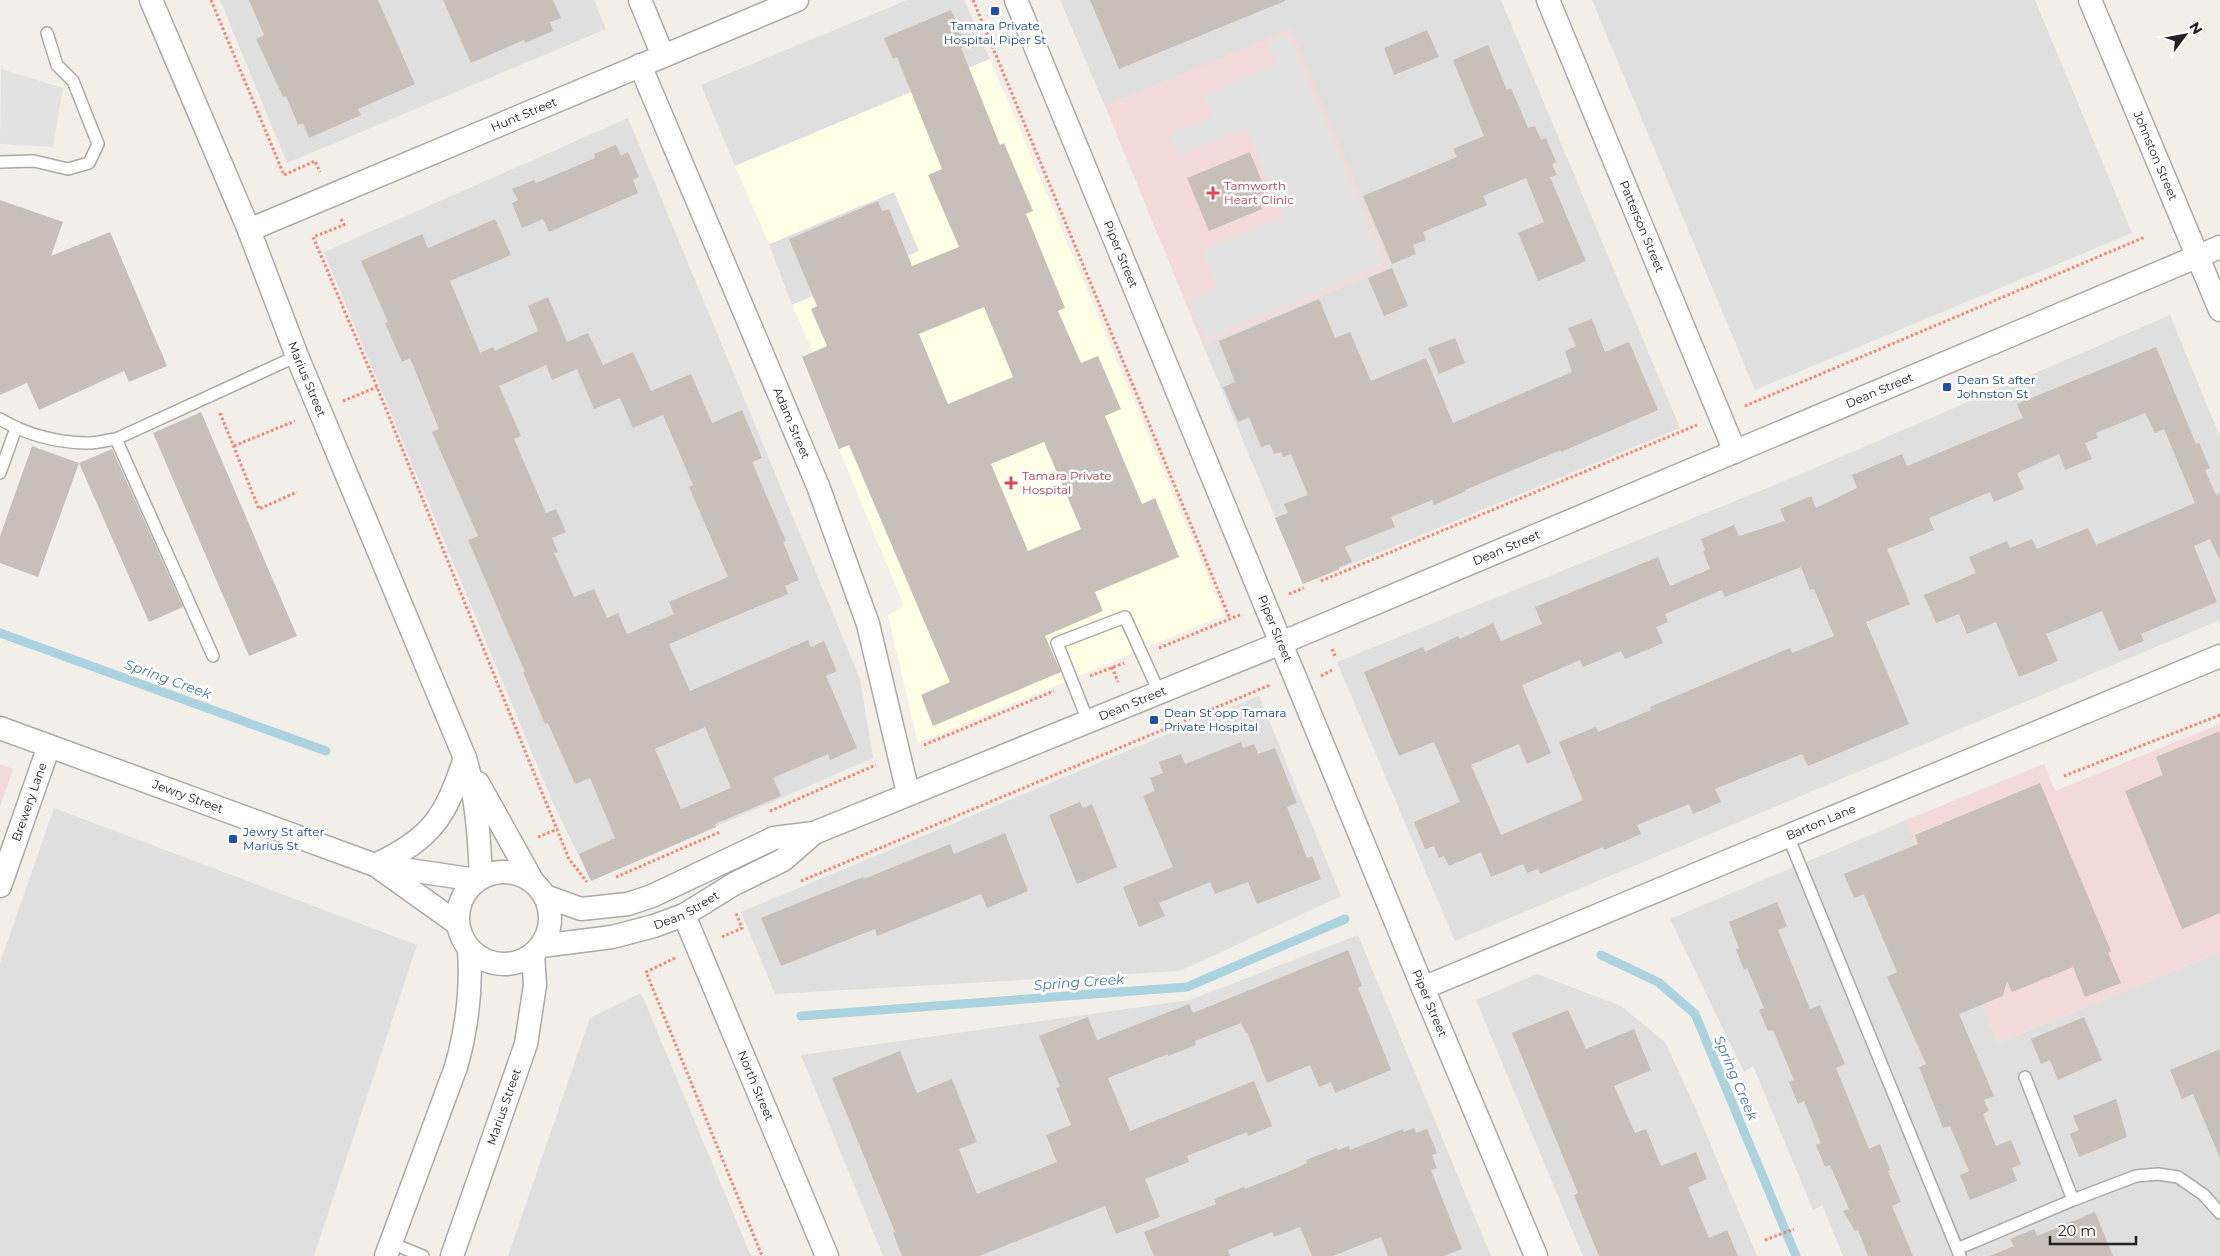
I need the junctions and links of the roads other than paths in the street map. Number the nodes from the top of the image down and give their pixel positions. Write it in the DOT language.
graph roads {
  1 [pos="151,0"];
  2 [pos="640,0"];
  3 [pos="797,0"];
  4 [pos="1016,0"];
  5 [pos="1548,0"];
  6 [pos="2091,0"];
  7 [pos="47,33"];
  8 [pos="663,56"];
  9 [pos="640,65"];
  10 [pos="0,162"];
  11 [pos="249,230"];
  12 [pos="2220,247"];
  13 [pos="2197,257"];
  14 [pos="2220,310"];
  15 [pos="297,356"];
  16 [pos="0,419"];
  17 [pos="16,428"];
  18 [pos="116,439"];
  19 [pos="1735,452"];
  20 [pos="0,474"];
  21 [pos="1281,643"];
  22 [pos="213,656"];
  23 [pos="2220,656"];
  24 [pos="1158,692"];
  25 [pos="1088,720"];
  26 [pos="0,728"];
  27 [pos="49,746"];
  28 [pos="465,758"];
  29 [pos="908,793"];
  30 [pos="814,833"];
  31 [pos="1788,836"];
  32 [pos="375,865"];
  33 [pos="479,878"];
  34 [pos="0,886"];
  35 [pos="538,888"];
  36 [pos="684,915"];
  37 [pos="458,924"];
  38 [pos="469,950"];
  39 [pos="537,950"];
  40 [pos="1422,988"];
  41 [pos="2025,1077"];
  42 [pos="2073,1200"];
  43 [pos="2220,1213"];
  44 [pos="389,1250"];
  45 [pos="1958,1252"];
  46 [pos="423,1256"];
  47 [pos="452,1256"];
  48 [pos="827,1256"];
  49 [pos="1536,1256"];
  1 -- 11 [label="street, Marius Street"];
  2 -- 8 [label="street"];
  3 -- 8 [label="street, Hunt Street"];
  4 -- 21 [label="street, Piper Street"];
  5 -- 19 [label="street, Patterson Street"];
  6 -- 13 [label="street, Johnston Street"];
  7 -- 10 [label="lane"];
  8 -- 9 [label="street, Hunt Street"];
  9 -- 11 [label="street, Hunt Street"];
  9 -- 29 [label="street, Adam Street"];
  11 -- 15 [label="street, Marius Street"];
  12 -- 13 [label="street, Dean Street"];
  13 -- 14 [label="street, Johnston Street"];
  13 -- 19 [label="street, Dean Street"];
  15 -- 18 [label="lane"];
  15 -- 28 [label="street, Marius Street"];
  16 -- 17 [label="lane"];
  17 -- 18 [label="lane"];
  17 -- 20 [label="lane"];
  18 -- 22 [label="lane"];
  19 -- 21 [label="street, Dean Street"];
  21 -- 24 [label="street, Dean Street"];
  21 -- 40 [label="street, Piper Street"];
  23 -- 31 [label="street, Barton Lane"];
  24 -- 25 [label="street, Dean Street"];
  24 -- 25 [label="lane"];
  25 -- 29 [label="street, Dean Street"];
  26 -- 27 [label="street, Jewry Street"];
  27 -- 32 [label="street, Jewry Street"];
  27 -- 34 [label="street, Brewery Lane"];
  28 -- 32 [label="street"];
  28 -- 33 [label="street, Marius Street"];
  28 -- 35 [label="street, Marius Street"];
  29 -- 30 [label="street, Dean Street"];
  30 -- 35 [label="street, Dean Street"];
  30 -- 36 [label="street, Dean Street"];
  31 -- 40 [label="street, Barton Lane"];
  31 -- 45 [label="lane"];
  32 -- 33 [label="street, Jewry Street"];
  32 -- 37 [label="street, Jewry Street"];
  33 -- 35 [label="street"];
  33 -- 37 [label="street"];
  35 -- 39 [label="street"];
  36 -- 39 [label="street, Dean Street"];
  36 -- 48 [label="street, North Street"];
  37 -- 38 [label="street"];
  38 -- 39 [label="street"];
  38 -- 44 [label="street"];
  39 -- 47 [label="street, Marius Street"];
  40 -- 49 [label="street, Piper Street"];
  41 -- 42 [label="lane"];
  42 -- 43 [label="lane"];
  42 -- 45 [label="lane"];
  44 -- 46 [label="lane"];
}
